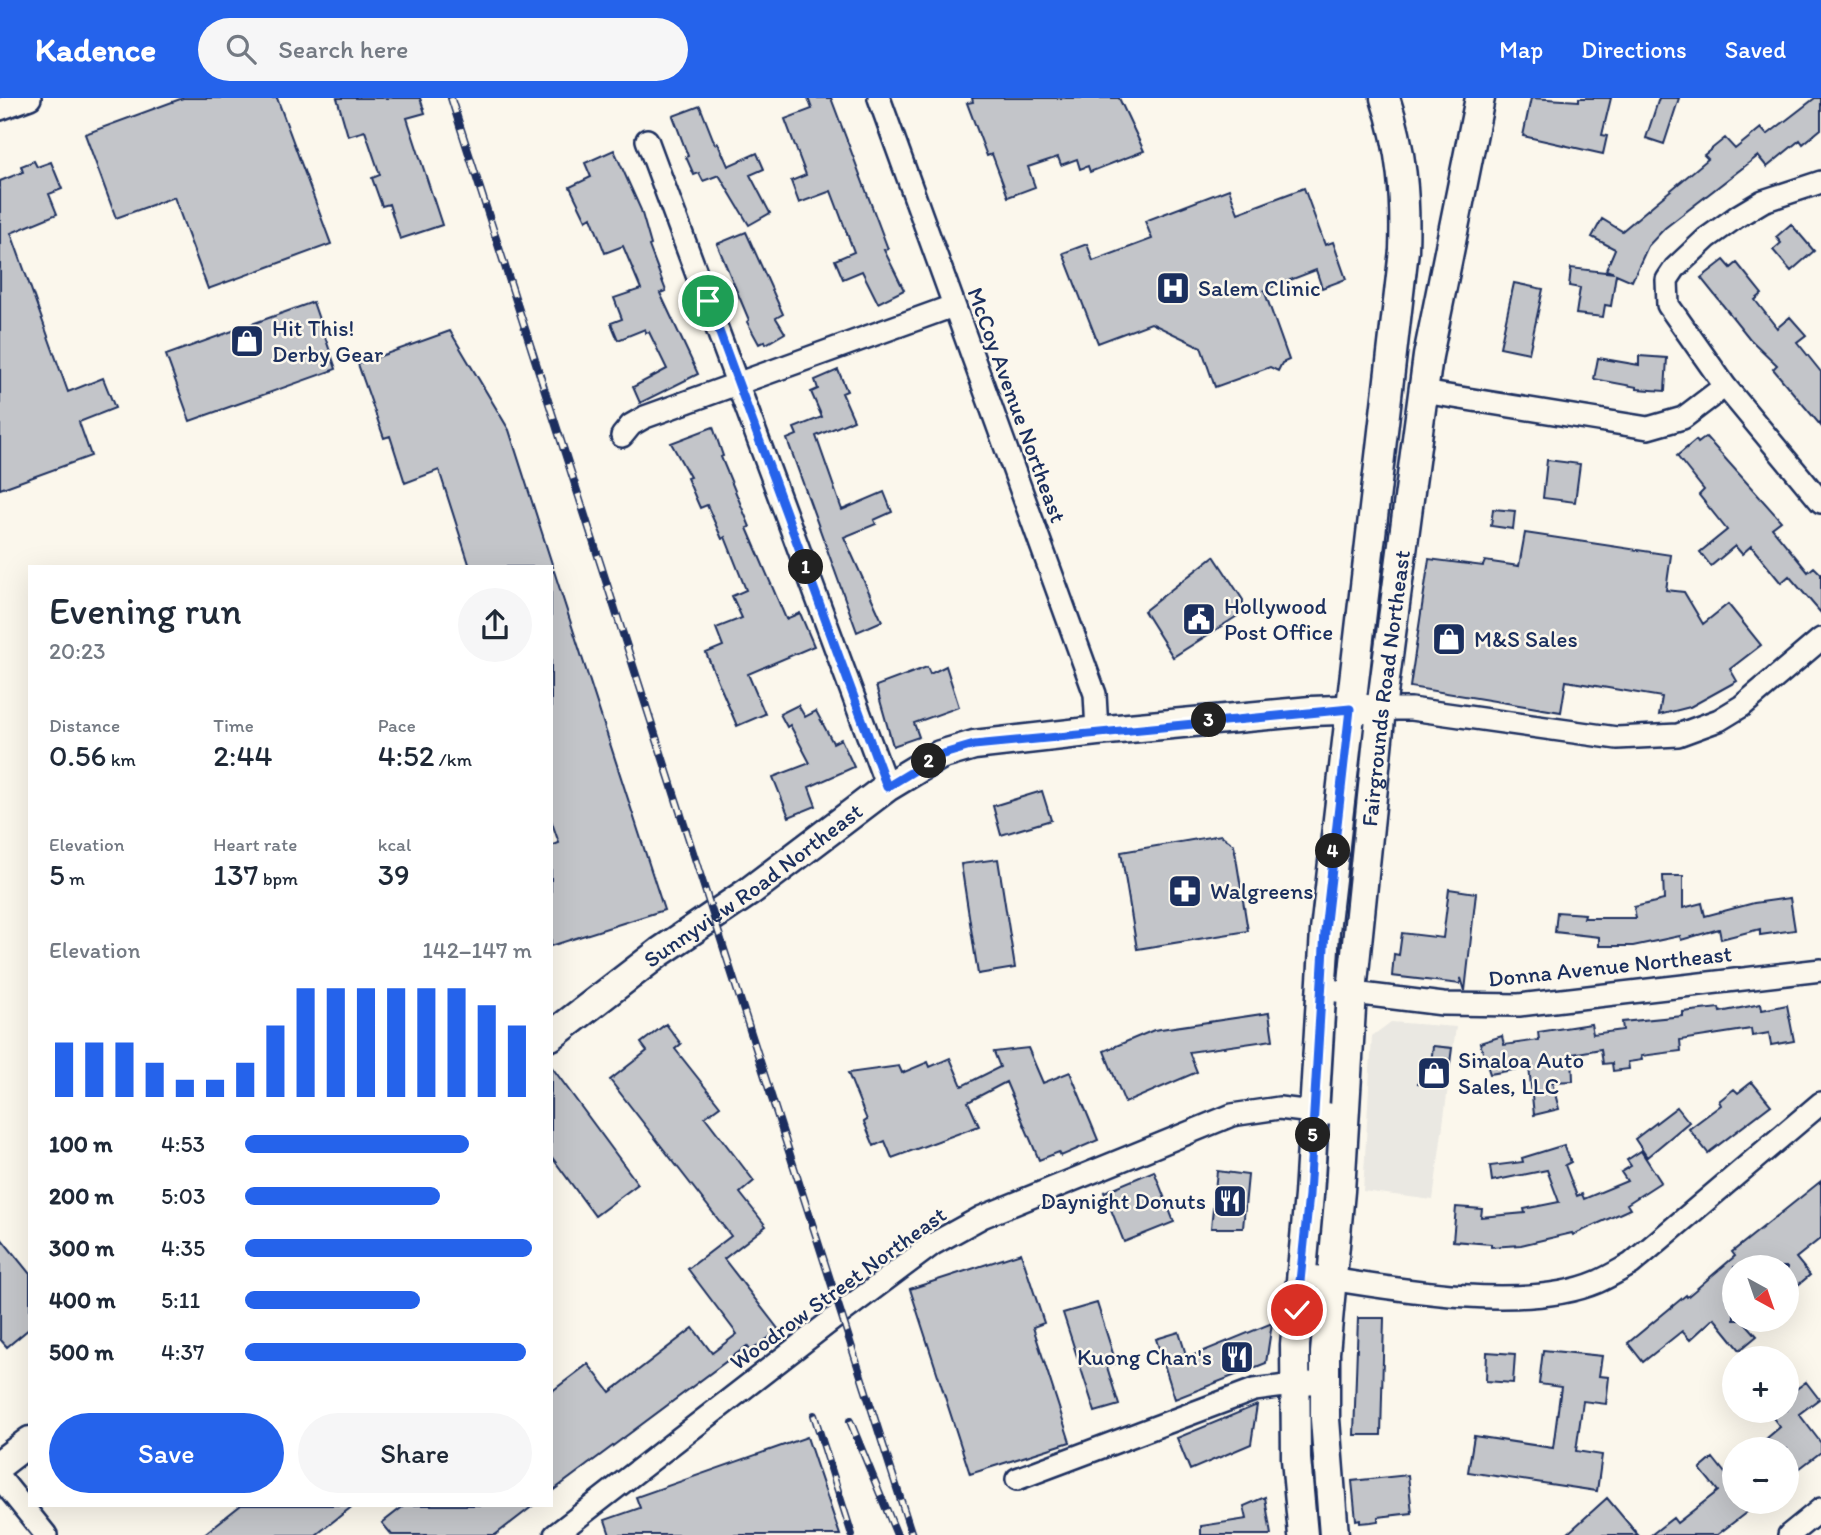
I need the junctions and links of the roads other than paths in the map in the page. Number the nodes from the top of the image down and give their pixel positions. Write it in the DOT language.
graph roads {
  1 [pos="30,98"];
  2 [pos="879,98"];
  3 [pos="1385,98"];
  4 [pos="1480,98"];
  5 [pos="0,108"];
  6 [pos="647,139"];
  7 [pos="1821,182"];
  8 [pos="1404,250"];
  9 [pos="953,306"];
  10 [pos="738,384"];
  11 [pos="1725,386"];
  12 [pos="1388,391"];
  13 [pos="1423,392"];
  14 [pos="622,436"];
  15 [pos="1821,502"];
  16 [pos="1406,519"];
  17 [pos="1821,639"];
  18 [pos="1350,709"];
  19 [pos="1381,709"];
  20 [pos="1097,731"];
  21 [pos="887,787"];
  22 [pos="1821,970"];
  23 [pos="1321,989"];
  24 [pos="1352,992"];
  25 [pos="553,1034"];
  26 [pos="1821,1102"];
  27 [pos="1314,1112"];
  28 [pos="1345,1116"];
  29 [pos="1300,1274"];
  30 [pos="1331,1279"];
  31 [pos="1293,1383"];
  32 [pos="1326,1383"];
  33 [pos="28,1443"];
  34 [pos="0,1464"];
  35 [pos="0,1478"];
  36 [pos="1017,1479"];
  37 [pos="1821,1509"];
  38 [pos="46,1535"];
  39 [pos="555,1535"];
  40 [pos="1303,1535"];
  41 [pos="1334,1535"];
  42 [pos="1789,1535"];
  1 -- 5 [label="street"];
  2 -- 9 [label="street, McCoy Avenue Northeast"];
  3 -- 8 [label="main road"];
  4 -- 13 [label="main road, Fairgrounds Road Northeast"];
  6 -- 10 [label="street"];
  7 -- 11 [label="street"];
  8 -- 12 [label="main road, Fairgrounds Road Northeast"];
  8 -- 13 [label="main road"];
  9 -- 10 [label="street"];
  9 -- 20 [label="street, McCoy Avenue Northeast"];
  10 -- 14 [label="street"];
  10 -- 21 [label="street"];
  11 -- 13 [label="street"];
  11 -- 15 [label="street"];
  12 -- 16 [label="main road"];
  12 -- 18 [label="main road, Fairgrounds Road Northeast"];
  13 -- 16 [label="main road, Fairgrounds Road Northeast"];
  16 -- 19 [label="main road, Fairgrounds Road Northeast"];
  17 -- 19 [label="street"];
  18 -- 19 [label="main road, Sunnyview Road Northeast"];
  18 -- 20 [label="main road, Sunnyview Road Northeast"];
  18 -- 23 [label="main road, Fairgrounds Road Northeast"];
  19 -- 24 [label="main road, Fairgrounds Road Northeast"];
  20 -- 21 [label="main road, Sunnyview Road Northeast"];
  21 -- 25 [label="main road, Sunnyview Road Northeast"];
  22 -- 24 [label="street, Donna Avenue Northeast"];
  23 -- 24 [label="street, Donna Avenue Northeast"];
  23 -- 27 [label="main road, Fairgrounds Road Northeast"];
  24 -- 28 [label="main road, Fairgrounds Road Northeast"];
  26 -- 30 [label="street"];
  27 -- 28 [label="street, Woodrow Street Northeast"];
  27 -- 29 [label="main road, Fairgrounds Road Northeast"];
  27 -- 39 [label="street, Woodrow Street Northeast"];
  28 -- 30 [label="main road, Fairgrounds Road Northeast"];
  29 -- 30 [label="street"];
  29 -- 31 [label="main road, Fairgrounds Road Northeast"];
  30 -- 32 [label="main road, Fairgrounds Road Northeast"];
  31 -- 32 [label="street"];
  31 -- 36 [label="street"];
  31 -- 40 [label="main road, Fairgrounds Road Northeast"];
  32 -- 41 [label="main road, Fairgrounds Road Northeast"];
  33 -- 34 [label="main road"];
  35 -- 38 [label="street"];
  37 -- 42 [label="street"];
}
